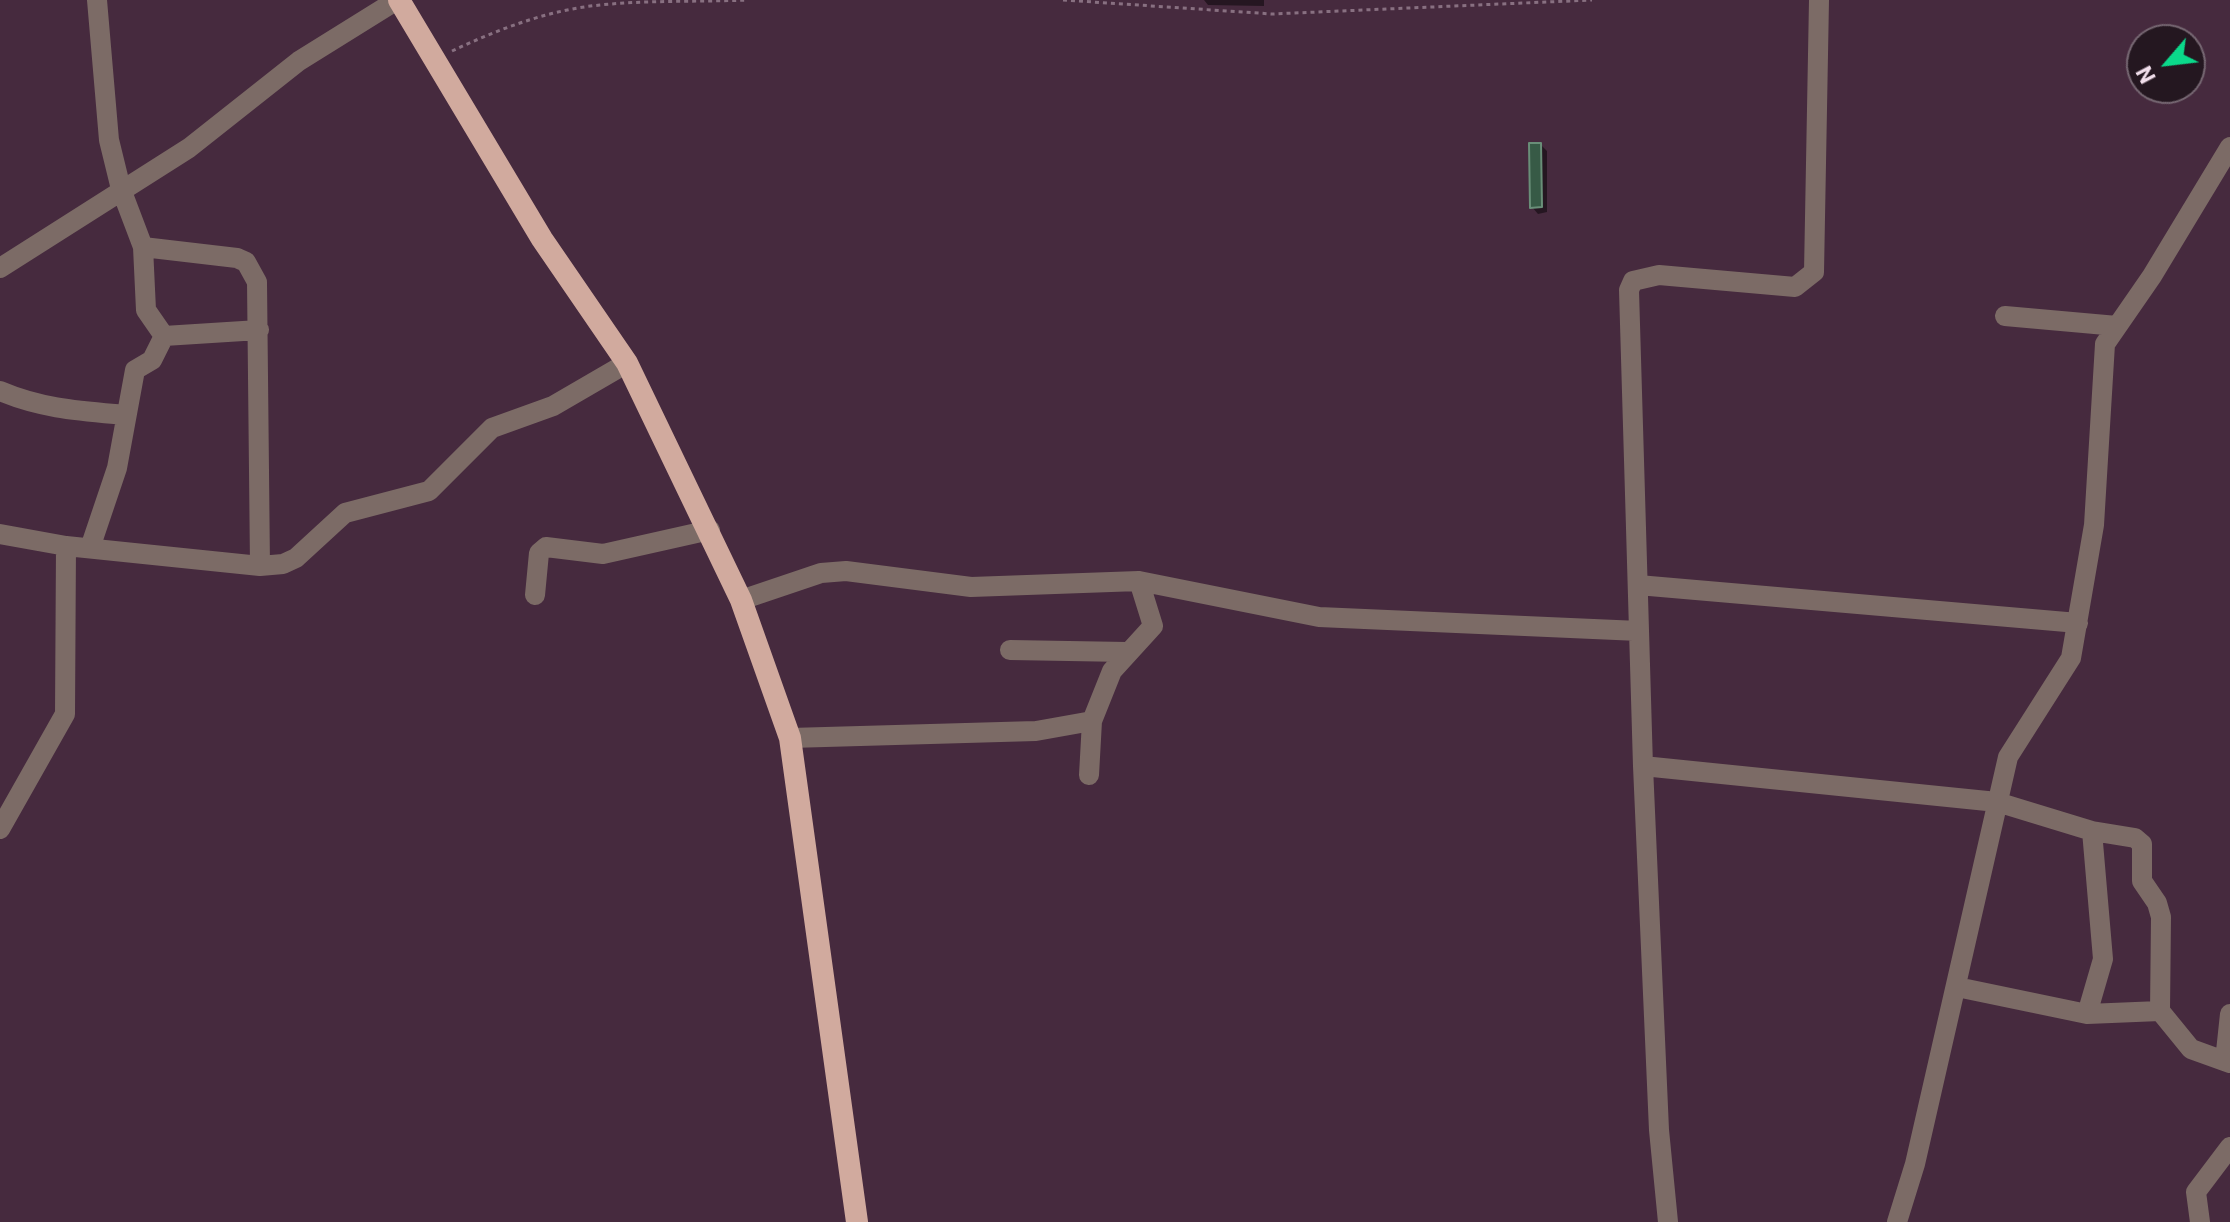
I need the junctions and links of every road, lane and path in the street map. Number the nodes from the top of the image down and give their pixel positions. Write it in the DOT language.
graph roads {
  1 [pos="97,0"];
  2 [pos="398,0"];
  3 [pos="748,0"];
  4 [pos="1063,0"];
  5 [pos="1592,0"];
  6 [pos="1819,0"];
  7 [pos="437,58"];
  8 [pos="2230,147"];
  9 [pos="121,189"];
  10 [pos="143,247"];
  11 [pos="0,268"];
  12 [pos="2005,316"];
  13 [pos="2117,326"];
  14 [pos="259,330"];
  15 [pos="164,336"];
  16 [pos="627,363"];
  17 [pos="0,391"];
  18 [pos="126,415"];
  19 [pos="710,530"];
  20 [pos="0,534"];
  21 [pos="66,546"];
  22 [pos="90,548"];
  23 [pos="260,566"];
  24 [pos="1139,581"];
  25 [pos="1638,585"];
  26 [pos="535,595"];
  27 [pos="741,600"];
  28 [pos="2078,623"];
  29 [pos="1639,631"];
  30 [pos="1010,650"];
  31 [pos="1127,652"];
  32 [pos="1092,721"];
  33 [pos="790,738"];
  34 [pos="1643,766"];
  35 [pos="1089,775"];
  36 [pos="1997,802"];
  37 [pos="0,829"];
  38 [pos="2092,831"];
  39 [pos="1957,987"];
  40 [pos="2160,1011"];
  41 [pos="2087,1014"];
  42 [pos="2230,1014"];
  43 [pos="2228,1062"];
  44 [pos="2230,1147"];
  45 [pos="857,1222"];
  46 [pos="1668,1222"];
  47 [pos="1897,1222"];
  48 [pos="2200,1222"];
  1 -- 9 [label="street"];
  2 -- 7 [label="highway"];
  2 -- 9 [label="street"];
  3 -- 7 [label="path"];
  4 -- 5 [label="path"];
  6 -- 25 [label="street"];
  7 -- 16 [label="highway"];
  8 -- 13 [label="street"];
  9 -- 10 [label="street"];
  9 -- 11 [label="street"];
  10 -- 14 [label="street"];
  10 -- 15 [label="street"];
  12 -- 13 [label="street"];
  13 -- 28 [label="street"];
  14 -- 15 [label="street"];
  14 -- 23 [label="street"];
  15 -- 18 [label="street"];
  16 -- 19 [label="highway"];
  16 -- 23 [label="street"];
  17 -- 18 [label="street"];
  18 -- 22 [label="street"];
  19 -- 26 [label="street"];
  19 -- 27 [label="highway"];
  20 -- 21 [label="street"];
  21 -- 22 [label="street"];
  21 -- 37 [label="street"];
  22 -- 23 [label="street"];
  24 -- 27 [label="street"];
  24 -- 29 [label="street"];
  24 -- 31 [label="street"];
  25 -- 28 [label="street"];
  25 -- 29 [label="street"];
  27 -- 33 [label="highway"];
  28 -- 36 [label="street"];
  29 -- 34 [label="street"];
  30 -- 31 [label="street"];
  31 -- 32 [label="street"];
  32 -- 33 [label="street"];
  32 -- 35 [label="street"];
  33 -- 45 [label="highway"];
  34 -- 36 [label="street"];
  34 -- 46 [label="street"];
  36 -- 38 [label="street"];
  36 -- 39 [label="street"];
  38 -- 40 [label="street"];
  38 -- 41 [label="street"];
  39 -- 41 [label="street"];
  39 -- 47 [label="street"];
  40 -- 41 [label="street"];
  40 -- 43 [label="street"];
  42 -- 43 [label="street"];
  44 -- 48 [label="street"];
}
